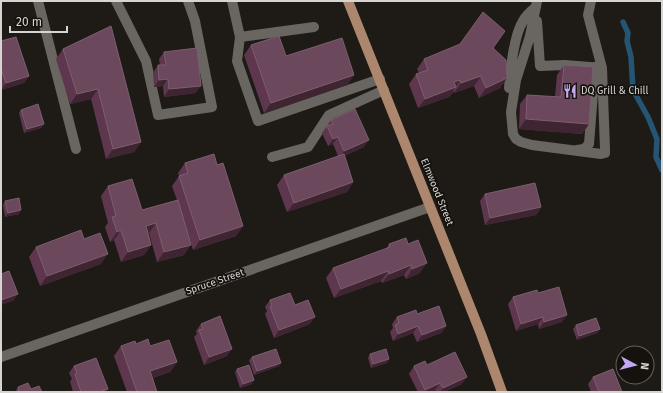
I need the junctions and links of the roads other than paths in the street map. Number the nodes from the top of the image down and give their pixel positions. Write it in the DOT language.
graph roads {
  1 [pos="38,1"];
  2 [pos="116,1"];
  3 [pos="188,1"];
  4 [pos="232,1"];
  5 [pos="348,1"];
  6 [pos="591,1"];
  7 [pos="536,4"];
  8 [pos="314,27"];
  9 [pos="240,37"];
  10 [pos="598,67"];
  11 [pos="380,78"];
  12 [pos="384,90"];
  13 [pos="76,149"];
  14 [pos="569,150"];
  15 [pos="272,157"];
  16 [pos="430,208"];
  17 [pos="1,357"];
  18 [pos="502,392"];
  1 -- 13 [label="street"];
  2 -- 3 [label="street"];
  4 -- 9 [label="street"];
  5 -- 11 [label="main road, Elmwood Street"];
  6 -- 10 [label="street"];
  7 -- 10 [label="street"];
  7 -- 14 [label="street"];
  8 -- 9 [label="street"];
  9 -- 11 [label="street"];
  10 -- 14 [label="street"];
  10 -- 14 [label="street"];
  11 -- 12 [label="main road, Elmwood Street"];
  12 -- 15 [label="street"];
  12 -- 16 [label="main road, Elmwood Street"];
  16 -- 17 [label="street, Spruce Street"];
  16 -- 18 [label="main road, Elmwood Street"];
}
